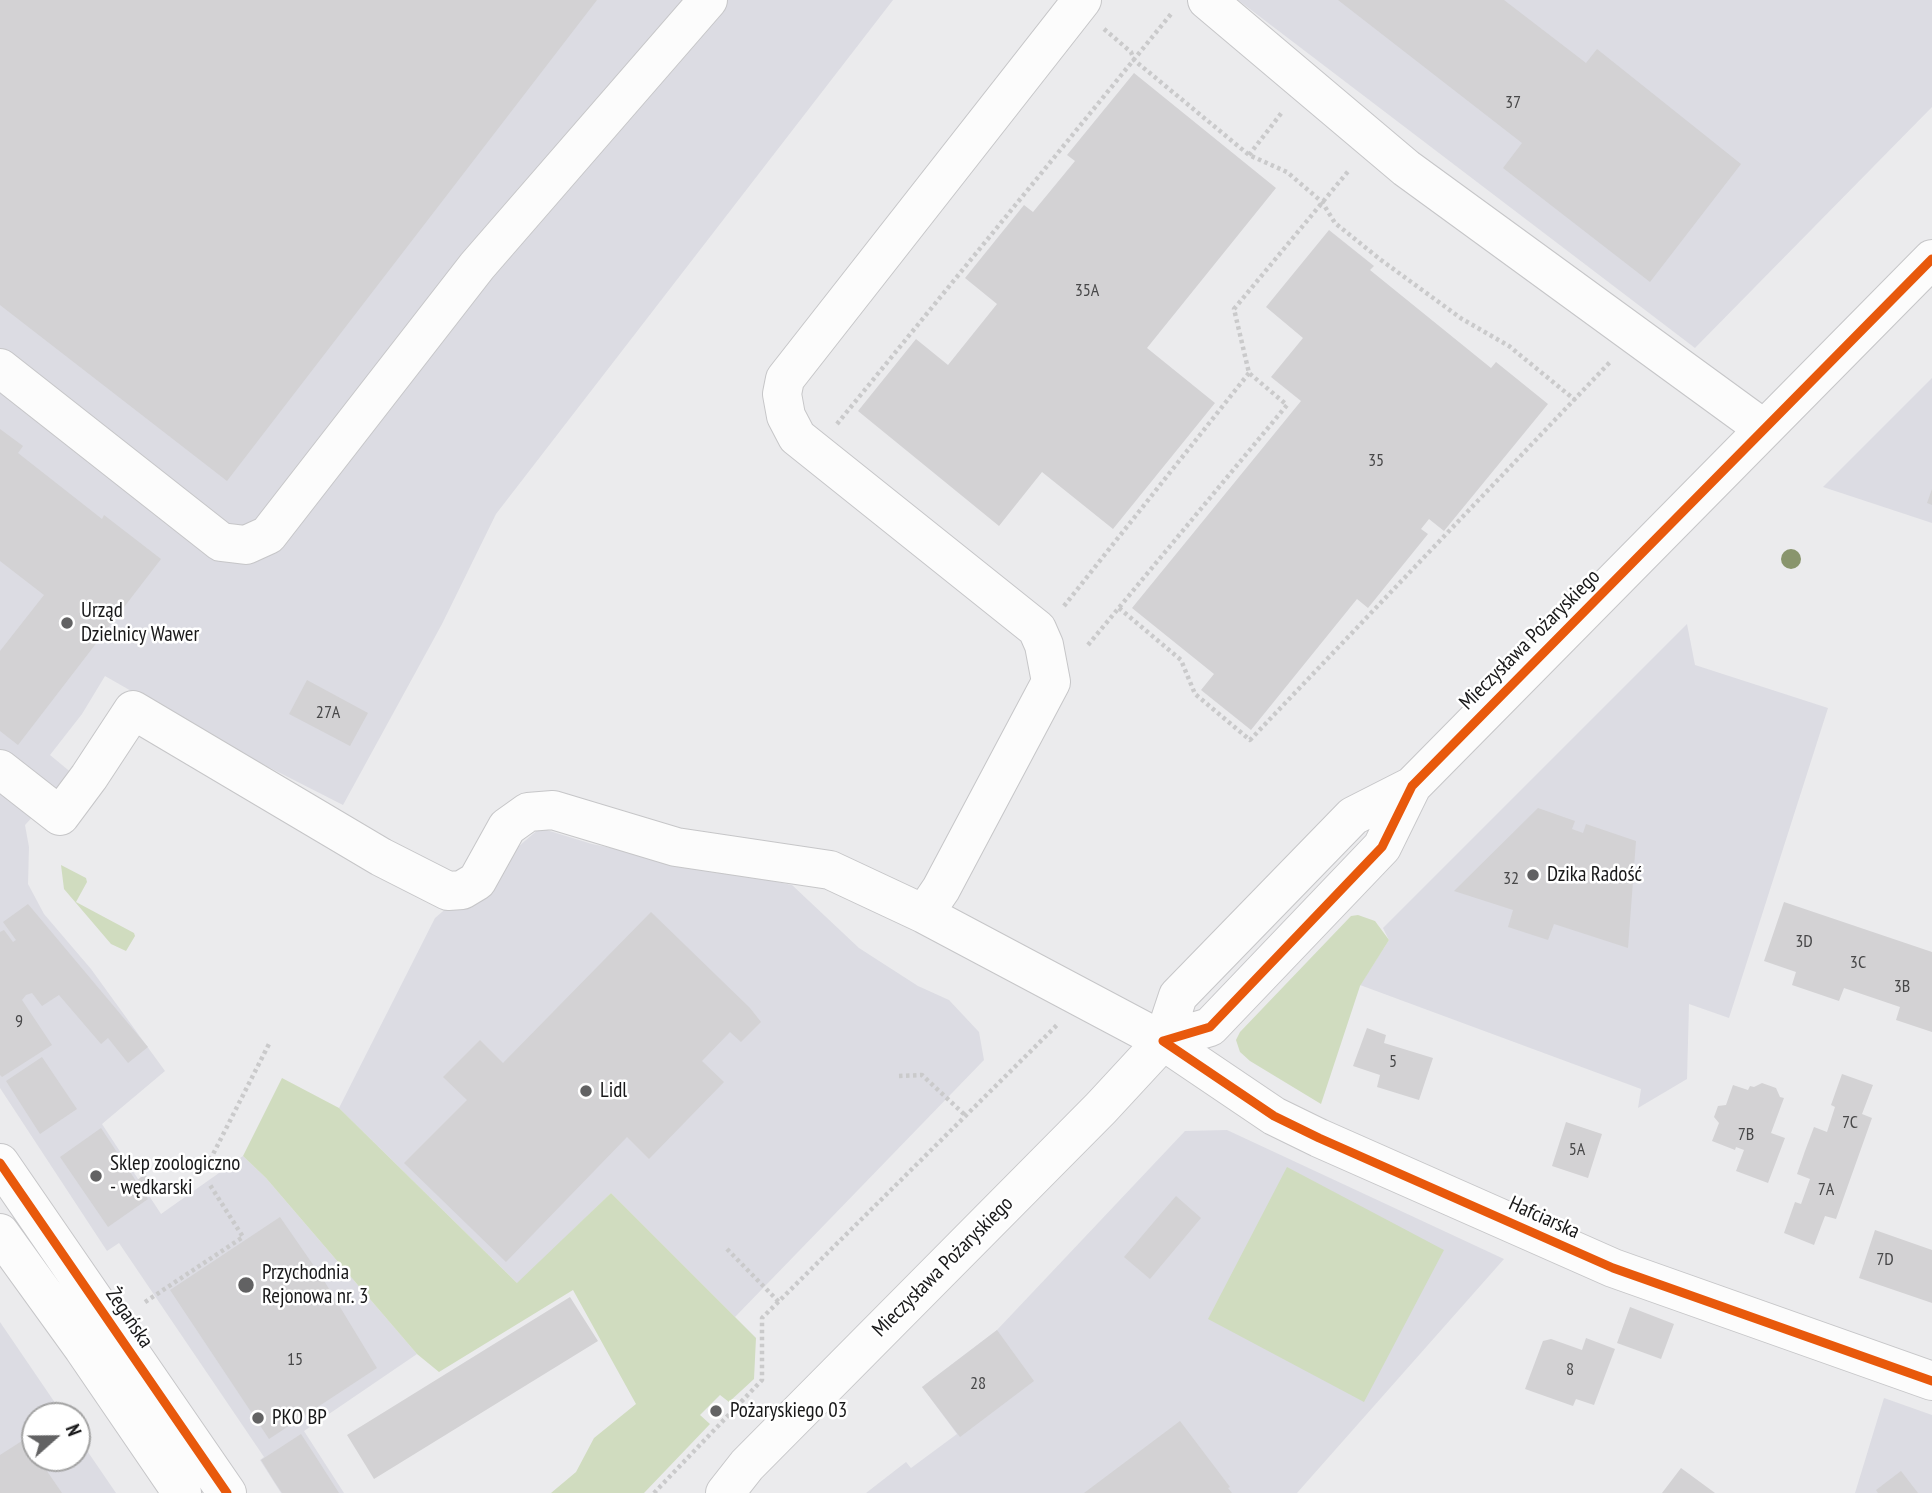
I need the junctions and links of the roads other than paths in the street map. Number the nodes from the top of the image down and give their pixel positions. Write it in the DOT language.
graph roads {
  1 [pos="708,0"];
  2 [pos="1207,0"];
  3 [pos="1080,4"];
  4 [pos="1932,260"];
  5 [pos="0,368"];
  6 [pos="1764,429"];
  7 [pos="0,769"];
  8 [pos="924,914"];
  9 [pos="1163,1041"];
  10 [pos="0,1163"];
  11 [pos="0,1233"];
  12 [pos="1932,1381"];
  13 [pos="182,1493"];
  14 [pos="228,1493"];
  15 [pos="725,1493"];
  1 -- 5 [label="street"];
  2 -- 6 [label="street"];
  3 -- 8 [label="street"];
  4 -- 6 [label="street, Mieczysława Pożaryskiego"];
  6 -- 9 [label="street, Mieczysława Pożaryskiego"];
  7 -- 8 [label="street, Hafciarska"];
  8 -- 9 [label="street, Hafciarska"];
  9 -- 12 [label="street, Hafciarska"];
  9 -- 15 [label="street, Mieczysława Pożaryskiego"];
  10 -- 14 [label="street, Żegańska"];
  11 -- 13 [label="street"];
}
